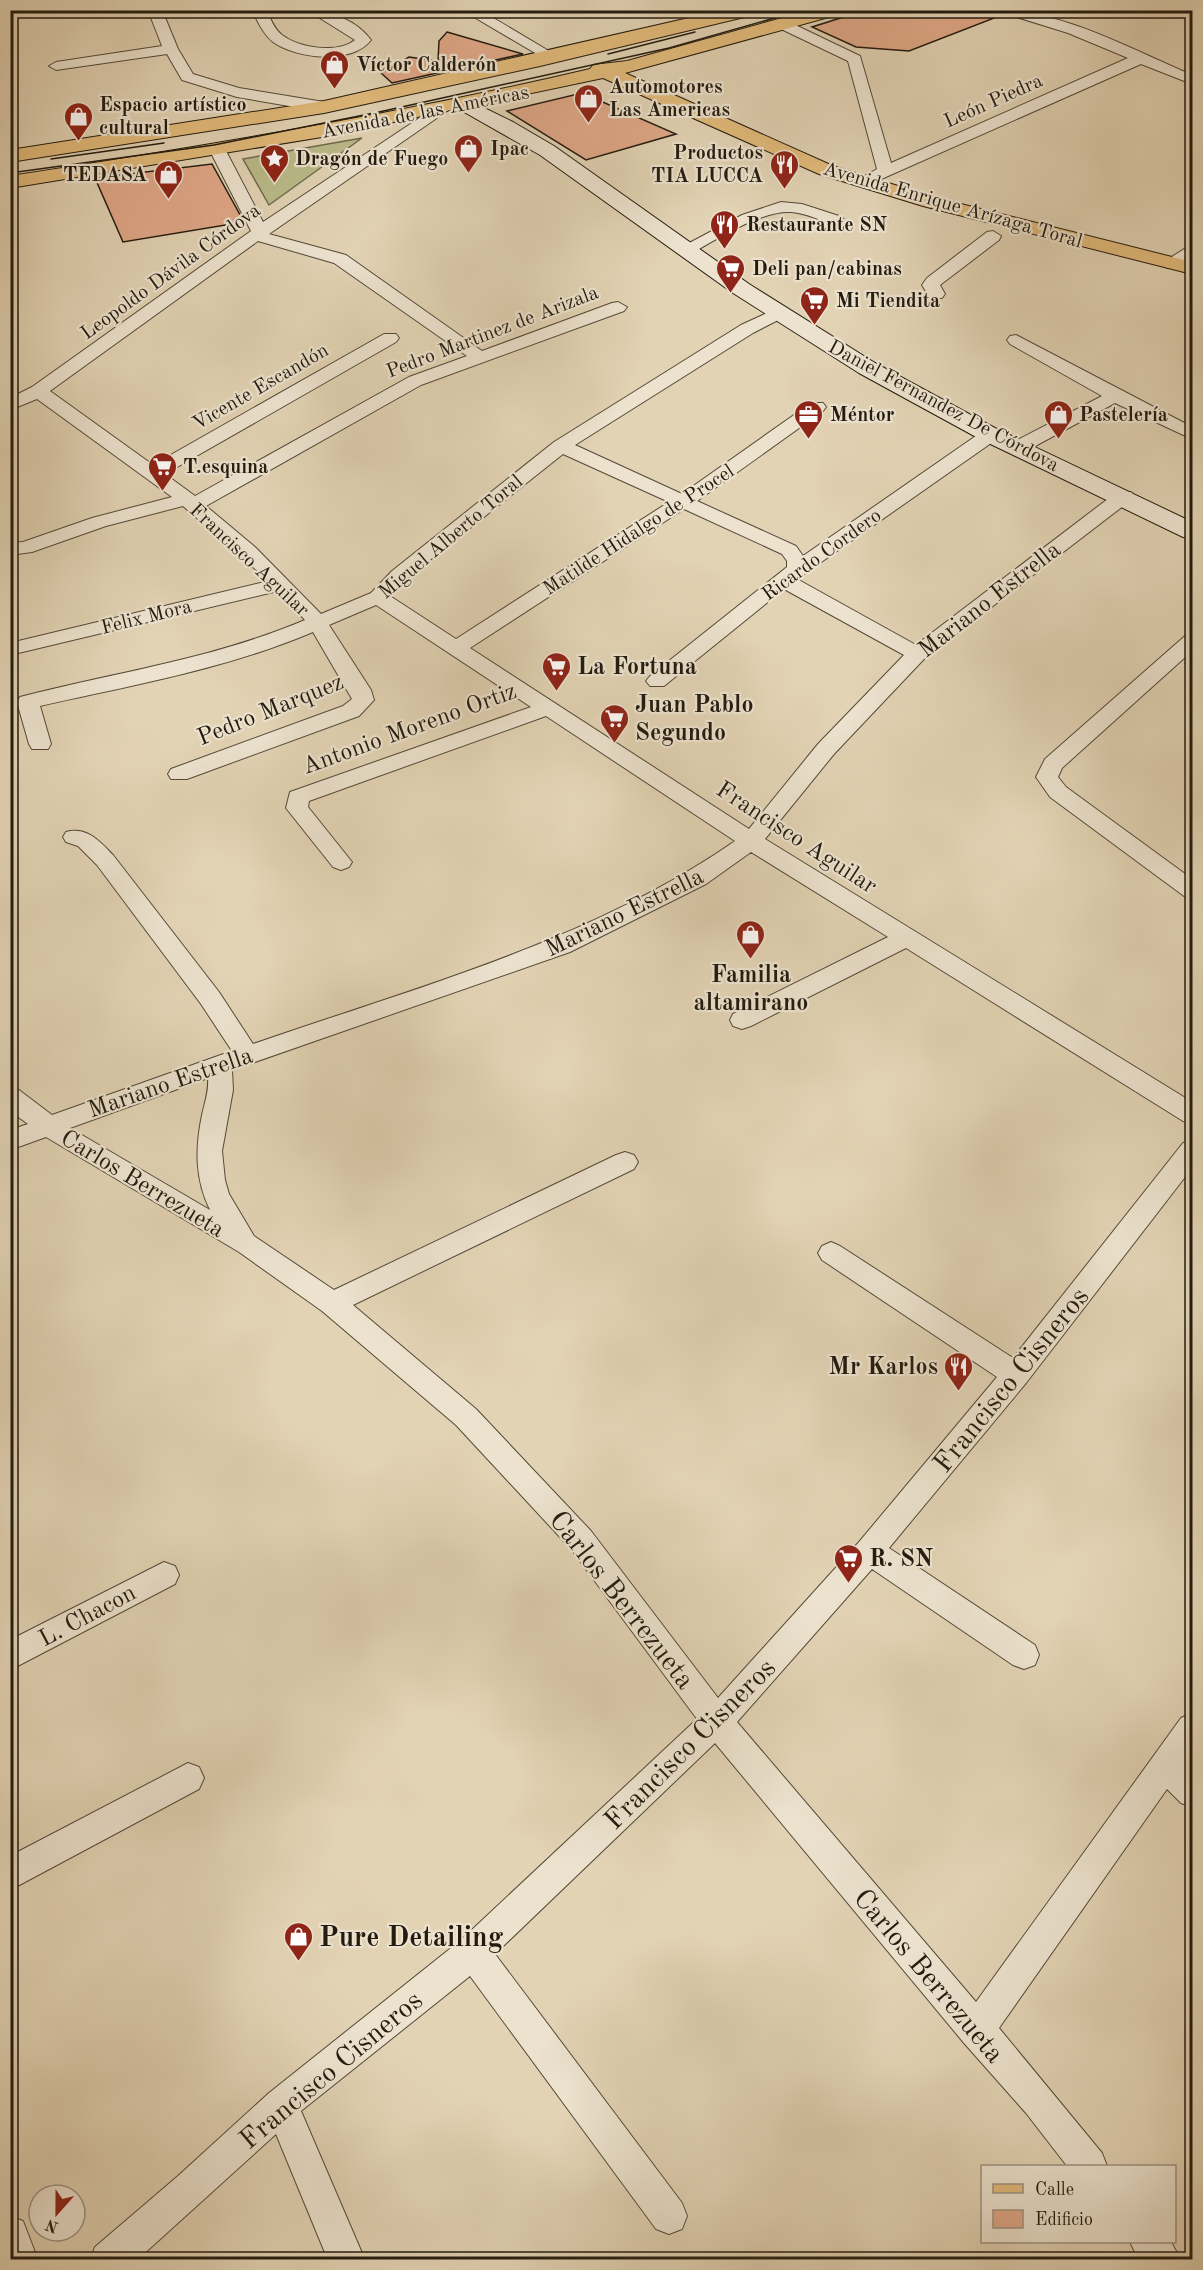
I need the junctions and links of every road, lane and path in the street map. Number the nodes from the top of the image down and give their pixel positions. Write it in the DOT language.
graph roads {
  1 [pos="155,10"];
  2 [pos="259,10"];
  3 [pos="314,10"];
  4 [pos="469,10"];
  5 [pos="833,10"];
  6 [pos="1001,10"];
  7 [pos="746,11"];
  8 [pos="784,25"];
  9 [pos="171,49"];
  10 [pos="552,57"];
  11 [pos="1138,59"];
  12 [pos="56,66"];
  13 [pos="607,72"];
  14 [pos="584,78"];
  15 [pos="1192,80"];
  16 [pos="464,104"];
  17 [pos="278,107"];
  18 [pos="442,108"];
  19 [pos="218,151"];
  20 [pos="10,156"];
  21 [pos="885,170"];
  22 [pos="864,181"];
  23 [pos="10,182"];
  24 [pos="836,220"];
  25 [pos="257,233"];
  26 [pos="993,237"];
  27 [pos="686,249"];
  28 [pos="1192,249"];
  29 [pos="1183,266"];
  30 [pos="1192,285"];
  31 [pos="936,294"];
  32 [pos="618,307"];
  33 [pos="778,313"];
  34 [pos="390,338"];
  35 [pos="1016,339"];
  36 [pos="478,356"];
  37 [pos="38,391"];
  38 [pos="1115,396"];
  39 [pos="10,405"];
  40 [pos="817,407"];
  41 [pos="1192,434"];
  42 [pos="990,435"];
  43 [pos="561,446"];
  44 [pos="1017,448"];
  45 [pos="152,473"];
  46 [pos="1124,496"];
  47 [pos="684,501"];
  48 [pos="190,502"];
  49 [pos="1192,532"];
  50 [pos="10,549"];
  51 [pos="790,574"];
  52 [pos="281,584"];
  53 [pos="378,597"];
  54 [pos="316,622"];
  55 [pos="1192,640"];
  56 [pos="456,648"];
  57 [pos="10,649"];
  58 [pos="917,654"];
  59 [pos="657,681"];
  60 [pos="548,708"];
  61 [pos="40,744"];
  62 [pos="179,774"];
  63 [pos="74,837"];
  64 [pos="751,841"];
  65 [pos="341,862"];
  66 [pos="1192,890"];
  67 [pos="906,938"];
  68 [pos="742,1020"];
  69 [pos="247,1055"];
  70 [pos="218,1065"];
  71 [pos="10,1097"];
  72 [pos="1192,1114"];
  73 [pos="47,1125"];
  74 [pos="10,1140"];
  75 [pos="1192,1150"];
  76 [pos="625,1162"];
  77 [pos="248,1245"];
  78 [pos="831,1252"];
  79 [pos="332,1303"];
  80 [pos="1016,1375"];
  81 [pos="869,1551"];
  82 [pos="165,1575"];
  83 [pos="1024,1655"];
  84 [pos="10,1656"];
  85 [pos="716,1720"];
  86 [pos="1192,1728"];
  87 [pos="1166,1765"];
  88 [pos="188,1778"];
  89 [pos="1192,1792"];
  90 [pos="10,1874"];
  91 [pos="473,1952"];
  92 [pos="976,2031"];
  93 [pos="280,2105"];
  94 [pos="1088,2165"];
  95 [pos="669,2216"];
  96 [pos="10,2234"];
  97 [pos="1150,2243"];
  98 [pos="20,2259"];
  99 [pos="108,2259"];
  100 [pos="347,2259"];
  101 [pos="1163,2259"];
  1 -- 9 [label="street"];
  2 -- 3 [label="street"];
  4 -- 10 [label="street"];
  5 -- 8 [label="main road, Avenida de las Américas"];
  6 -- 11 [label="street"];
  7 -- 10 [label="main road, Avenida de las Américas"];
  8 -- 13 [label="main road, Avenida de las Américas"];
  8 -- 21 [label="street"];
  9 -- 12 [label="street"];
  9 -- 17 [label="street"];
  10 -- 13 [label="main road, Avenida Enrique Arízaga Toral"];
  10 -- 17 [label="main road, Avenida de las Américas"];
  11 -- 15 [label="street"];
  11 -- 21 [label="street, León Piedra"];
  13 -- 14 [label="main road, Avenida de las Américas"];
  13 -- 22 [label="main road, Avenida Enrique Arízaga Toral"];
  14 -- 16 [label="main road, Avenida de las Américas"];
  14 -- 26 [label="main road, Avenida Enrique Arízaga Toral"];
  16 -- 18 [label="main road, Avenida de las Américas"];
  16 -- 27 [label="street, Daniel Fernandez De Córdova"];
  17 -- 20 [label="main road, Avenida de las Américas"];
  18 -- 19 [label="main road, Avenida de las Américas"];
  18 -- 25 [label="street, Leopoldo Dávila Córdova"];
  19 -- 23 [label="main road, Avenida de las Américas"];
  19 -- 25 [label="street"];
  21 -- 22 [label="street, León Piedra"];
  22 -- 29 [label="main road, Avenida Enrique Arízaga Toral"];
  24 -- 27 [label="street"];
  25 -- 36 [label="street"];
  25 -- 37 [label="street, Leopoldo Dávila Córdova"];
  26 -- 30 [label="main road, Avenida Enrique Arízaga Toral"];
  26 -- 31 [label="street"];
  27 -- 33 [label="street, Daniel Fernandez De Córdova"];
  28 -- 29 [label="street"];
  32 -- 36 [label="street, Pedro Martinez de Arizala"];
  33 -- 42 [label="street, Daniel Fernandez De Córdova"];
  33 -- 43 [label="street, Miguel Alberto Toral"];
  34 -- 45 [label="street, Vicente Escandón"];
  35 -- 38 [label="street"];
  36 -- 48 [label="street, Pedro Martinez de Arizala"];
  37 -- 39 [label="street, Leopoldo Dávila Córdova"];
  37 -- 45 [label="street, Francisco Aguilar"];
  38 -- 41 [label="street"];
  38 -- 44 [label="street"];
  40 -- 47 [label="street, Matilde Hidalgo de Procel"];
  42 -- 44 [label="street, Daniel Fernandez De Córdova"];
  42 -- 51 [label="street, Ricardo Cordero"];
  43 -- 47 [label="street"];
  43 -- 53 [label="street, Miguel Alberto Toral"];
  44 -- 46 [label="street, Daniel Fernandez De Córdova"];
  45 -- 48 [label="street, Francisco Aguilar"];
  46 -- 49 [label="street, Daniel Fernandez De Córdova"];
  46 -- 58 [label="street, Mariano Estrella"];
  47 -- 51 [label="street"];
  47 -- 56 [label="street, Matilde Hidalgo de Procel"];
  48 -- 50 [label="street, Pedro Martinez de Arizala"];
  48 -- 52 [label="street, Francisco Aguilar"];
  51 -- 58 [label="street"];
  51 -- 59 [label="street, Ricardo Cordero"];
  52 -- 54 [label="street, Francisco Aguilar"];
  52 -- 57 [label="street, Felix Mora"];
  53 -- 54 [label="street, Miguel Alberto Toral"];
  53 -- 56 [label="street, Francisco Aguilar"];
  54 -- 61 [label="street, Miguel Alberto Toral"];
  54 -- 62 [label="street, Pedro Marquez"];
  55 -- 66 [label="street"];
  56 -- 60 [label="street, Francisco Aguilar"];
  58 -- 64 [label="street, Mariano Estrella"];
  60 -- 64 [label="street, Francisco Aguilar"];
  60 -- 65 [label="street, Antonio Moreno Ortiz"];
  63 -- 69 [label="street"];
  64 -- 67 [label="street, Francisco Aguilar"];
  64 -- 69 [label="street, Mariano Estrella"];
  67 -- 68 [label="street"];
  67 -- 72 [label="street, Francisco Aguilar"];
  69 -- 70 [label="street, Mariano Estrella"];
  70 -- 73 [label="street, Mariano Estrella"];
  70 -- 77 [label="street, Carlos Berrezueta"];
  71 -- 73 [label="street, Carlos Berrezueta"];
  73 -- 74 [label="street, Mariano Estrella"];
  73 -- 77 [label="street, Carlos Berrezueta"];
  75 -- 80 [label="street, Francisco Cisneros"];
  76 -- 79 [label="street"];
  77 -- 79 [label="street, Carlos Berrezueta"];
  78 -- 80 [label="street"];
  79 -- 85 [label="street, Carlos Berrezueta"];
  80 -- 81 [label="street, Francisco Cisneros"];
  81 -- 83 [label="street"];
  81 -- 85 [label="street, Francisco Cisneros"];
  82 -- 84 [label="street, L. Chacon"];
  85 -- 91 [label="street, Francisco Cisneros"];
  85 -- 92 [label="street, Carlos Berrezueta"];
  86 -- 87 [label="street"];
  87 -- 89 [label="street"];
  87 -- 92 [label="street"];
  88 -- 90 [label="street"];
  91 -- 93 [label="street, Francisco Cisneros"];
  91 -- 95 [label="street"];
  92 -- 94 [label="street, Carlos Berrezueta"];
  93 -- 99 [label="street, Francisco Cisneros"];
  93 -- 100 [label="street"];
  96 -- 98 [label="street"];
  97 -- 101 [label="street"];
}
